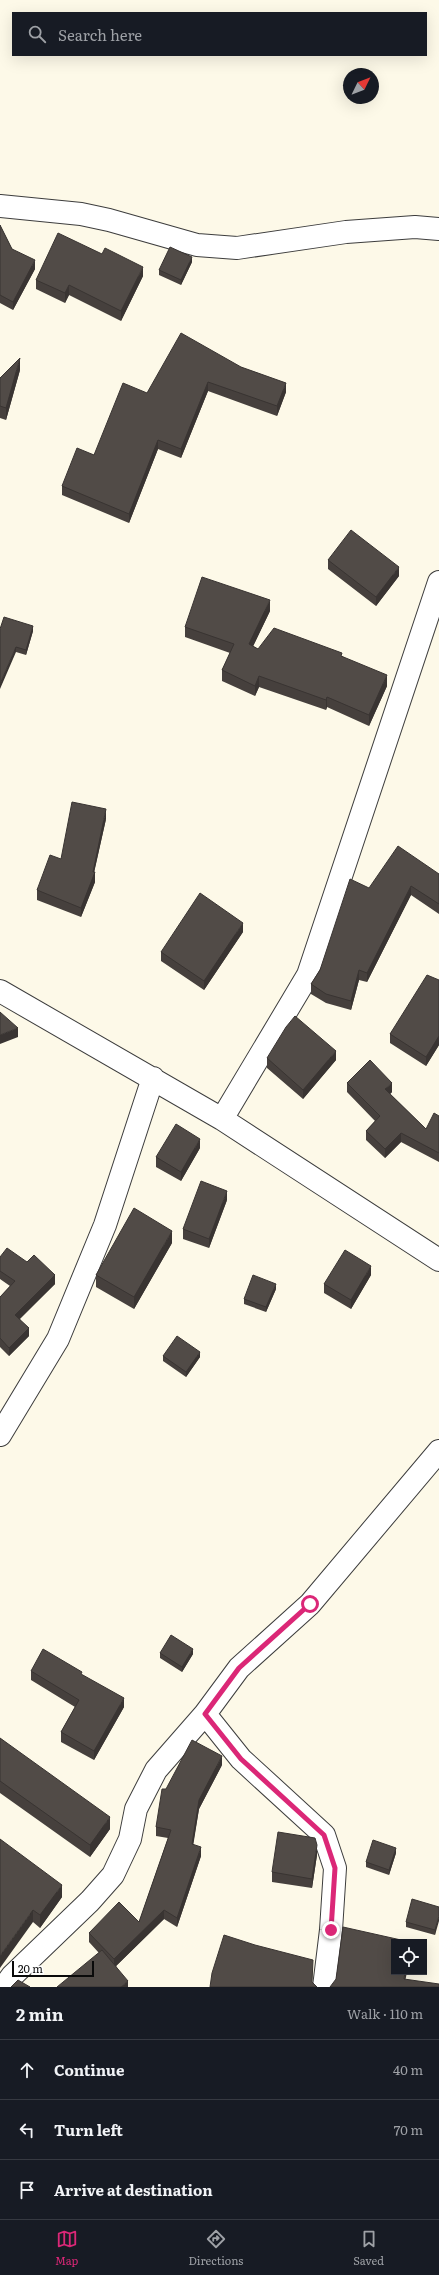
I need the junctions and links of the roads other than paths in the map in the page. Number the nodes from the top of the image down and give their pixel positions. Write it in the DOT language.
graph roads {
  1 [pos="0,206"];
  2 [pos="439,228"];
  3 [pos="439,582"];
  4 [pos="0,991"];
  5 [pos="153,1078"];
  6 [pos="222,1118"];
  7 [pos="439,1260"];
  8 [pos="0,1435"];
  9 [pos="439,1451"];
  10 [pos="205,1714"];
  11 [pos="4,1987"];
  12 [pos="324,1987"];
  1 -- 2 [label="street"];
  3 -- 6 [label="street"];
  4 -- 5 [label="street"];
  5 -- 6 [label="street"];
  5 -- 8 [label="street"];
  6 -- 7 [label="street"];
  9 -- 10 [label="street"];
  10 -- 11 [label="street"];
  10 -- 12 [label="street"];
}
